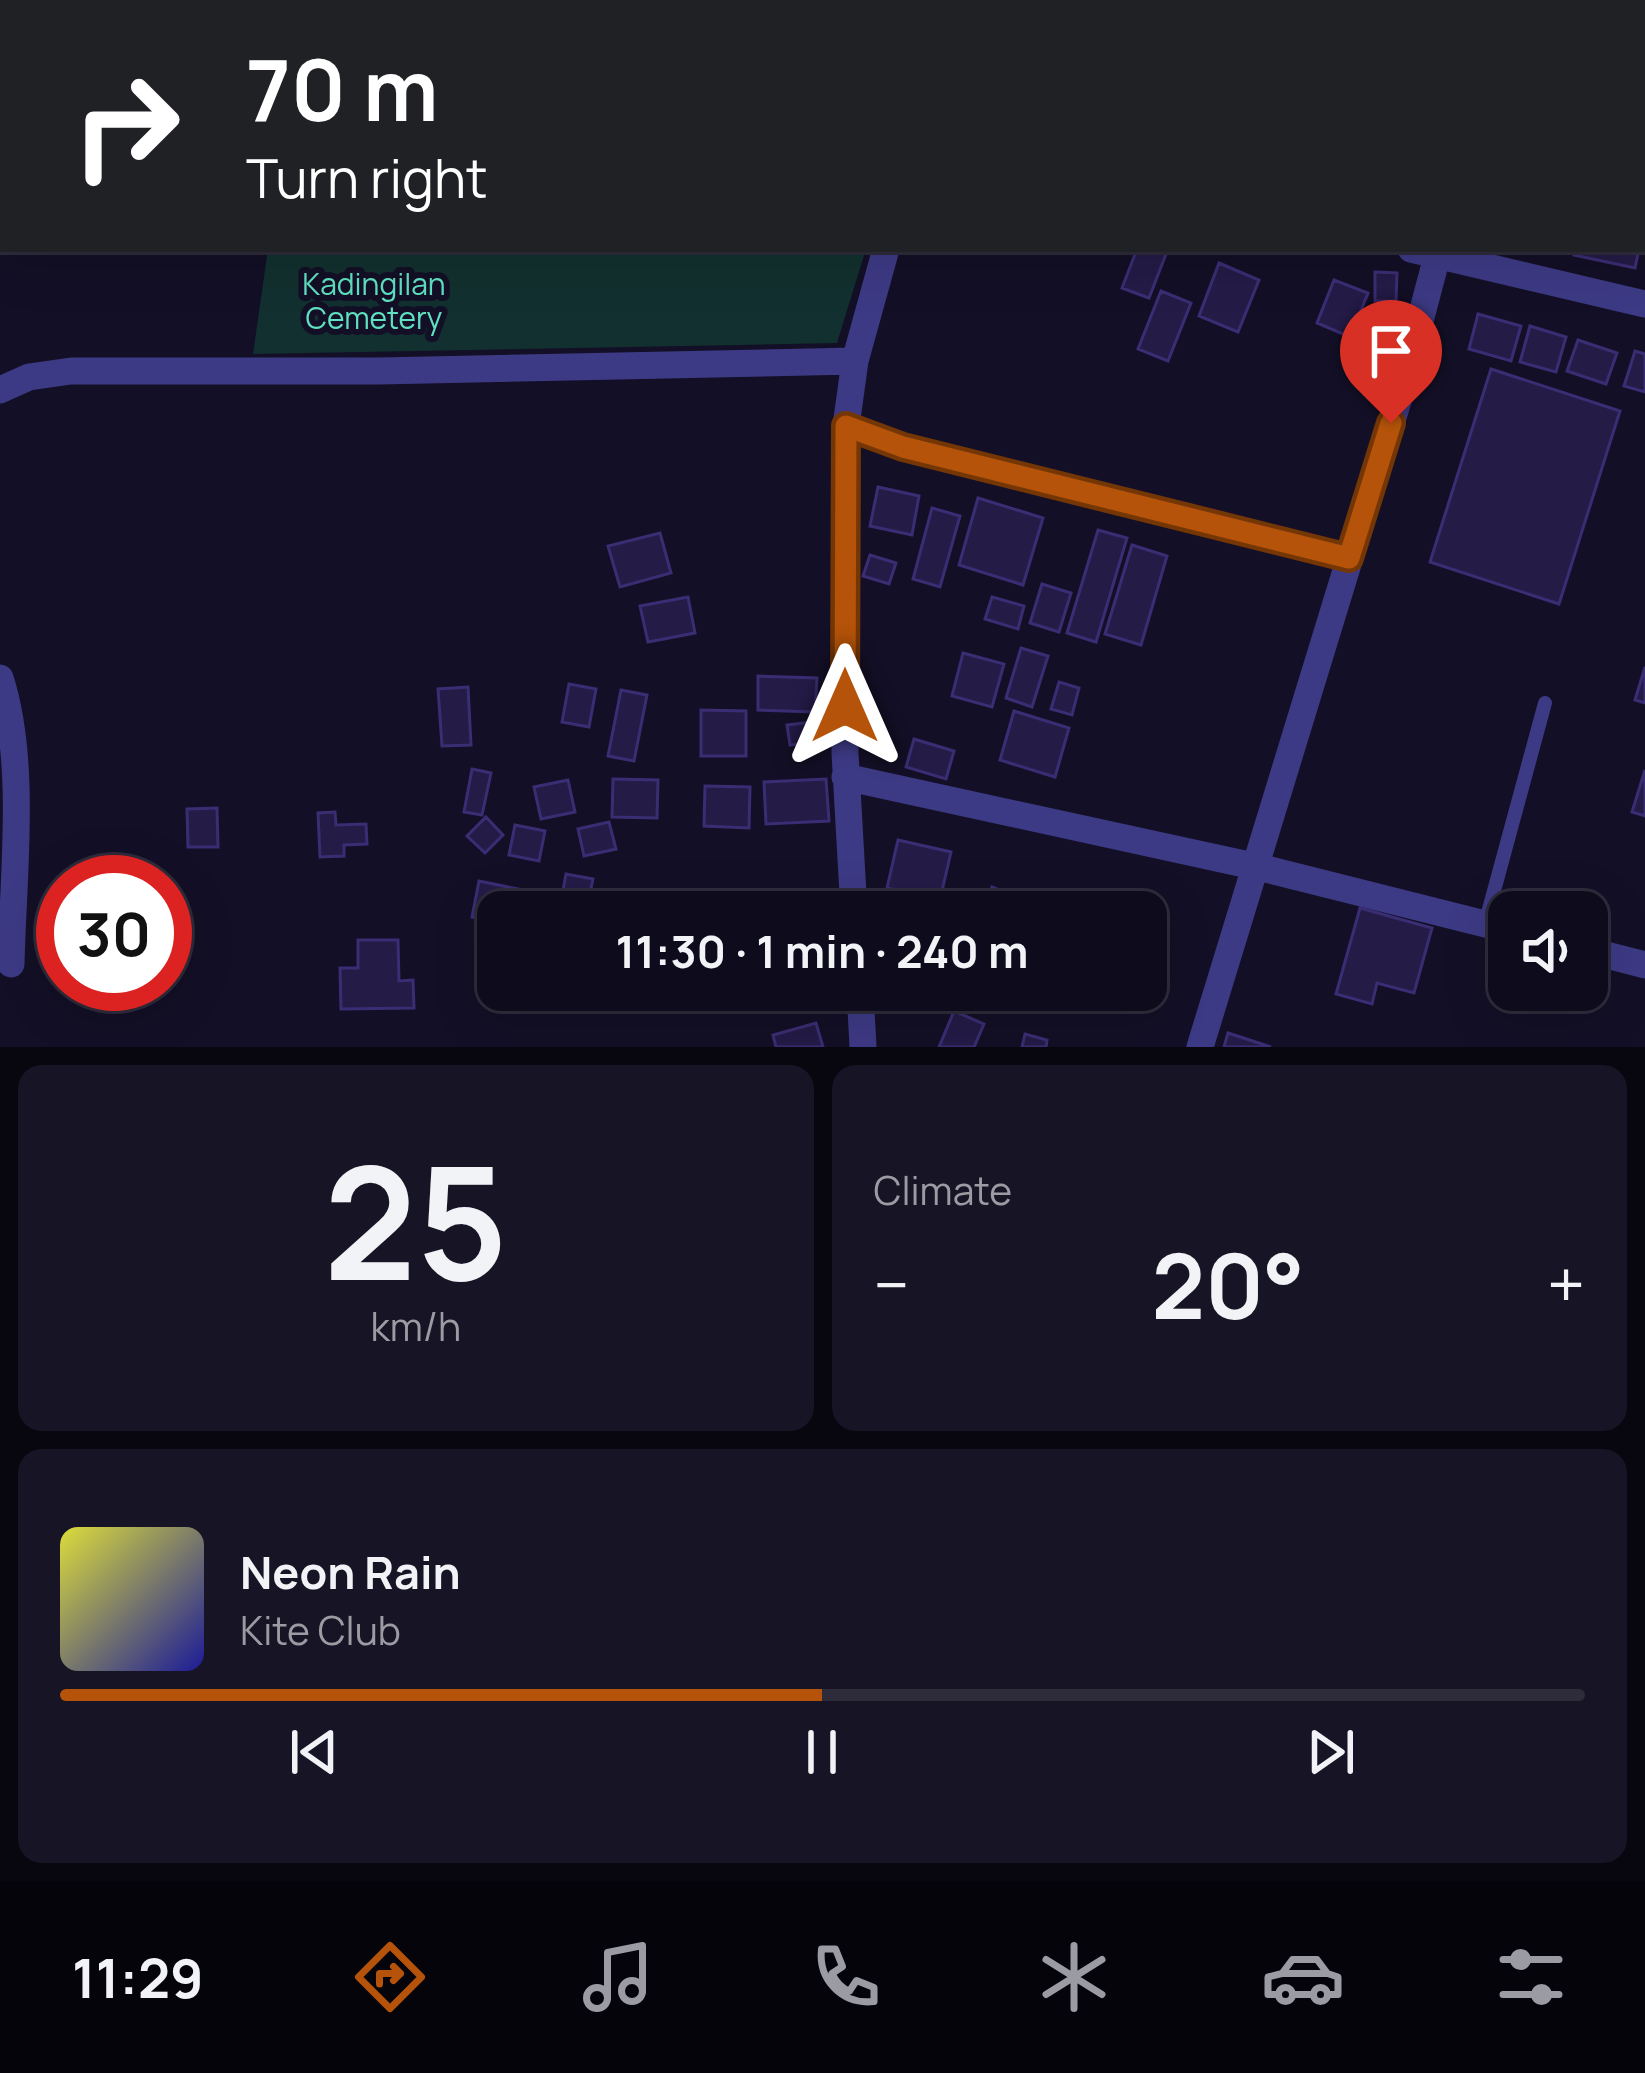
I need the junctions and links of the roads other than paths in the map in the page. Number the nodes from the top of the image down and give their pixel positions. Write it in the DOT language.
graph roads {
  1 [pos="885,252"];
  2 [pos="1429,252"];
  3 [pos="1433,252"];
  4 [pos="1645,304"];
  5 [pos="855,361"];
  6 [pos="0,390"];
  7 [pos="846,426"];
  8 [pos="1349,558"];
  9 [pos="0,678"];
  10 [pos="1545,704"];
  11 [pos="845,777"];
  12 [pos="1258,866"];
  13 [pos="853,891"];
  14 [pos="1505,891"];
  15 [pos="1488,925"];
  16 [pos="1608,955"];
  17 [pos="11,964"];
  18 [pos="1645,965"];
  19 [pos="861,1011"];
  20 [pos="863,1047"];
  21 [pos="1200,1047"];
  1 -- 5 [label="street"];
  2 -- 8 [label="street"];
  3 -- 4 [label="street"];
  5 -- 6 [label="street"];
  5 -- 7 [label="street"];
  7 -- 8 [label="street"];
  7 -- 11 [label="street"];
  8 -- 12 [label="street"];
  9 -- 17 [label="street"];
  10 -- 14 [label="lane"];
  11 -- 12 [label="street"];
  11 -- 13 [label="street"];
  12 -- 15 [label="street"];
  12 -- 21 [label="street"];
  16 -- 18 [label="street"];
  19 -- 20 [label="street"];
}
